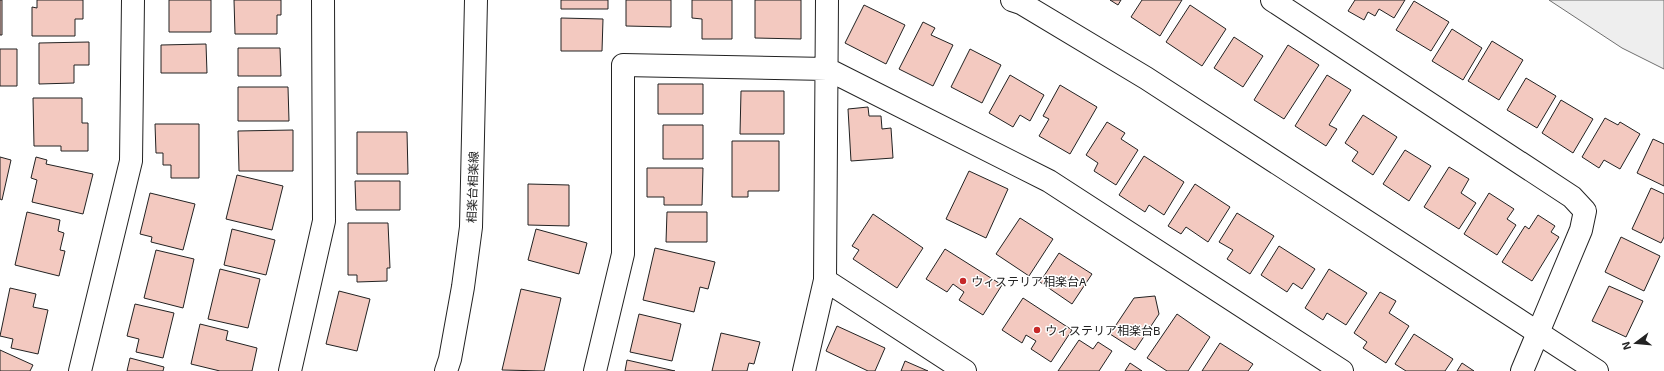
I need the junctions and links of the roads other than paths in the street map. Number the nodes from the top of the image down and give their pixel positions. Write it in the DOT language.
graph roads {
  1 [pos="133,0"];
  2 [pos="323,0"];
  3 [pos="476,0"];
  4 [pos="827,0"];
  5 [pos="1012,0"];
  6 [pos="1272,0"];
  7 [pos="827,69"];
  8 [pos="825,280"];
  9 [pos="1539,334"];
  10 [pos="80,371"];
  11 [pos="290,371"];
  12 [pos="446,371"];
  13 [pos="595,371"];
  14 [pos="804,371"];
  15 [pos="966,371"];
  16 [pos="1342,371"];
  17 [pos="1522,371"];
  18 [pos="1597,371"];
  1 -- 10 [label="street"];
  2 -- 11 [label="street"];
  3 -- 12 [label="street, 相楽台相楽線"];
  4 -- 7 [label="street"];
  5 -- 9 [label="street"];
  6 -- 9 [label="street"];
  7 -- 8 [label="street"];
  7 -- 13 [label="street"];
  7 -- 16 [label="street"];
  8 -- 14 [label="street"];
  8 -- 15 [label="street"];
  9 -- 17 [label="street"];
  9 -- 18 [label="street"];
}
